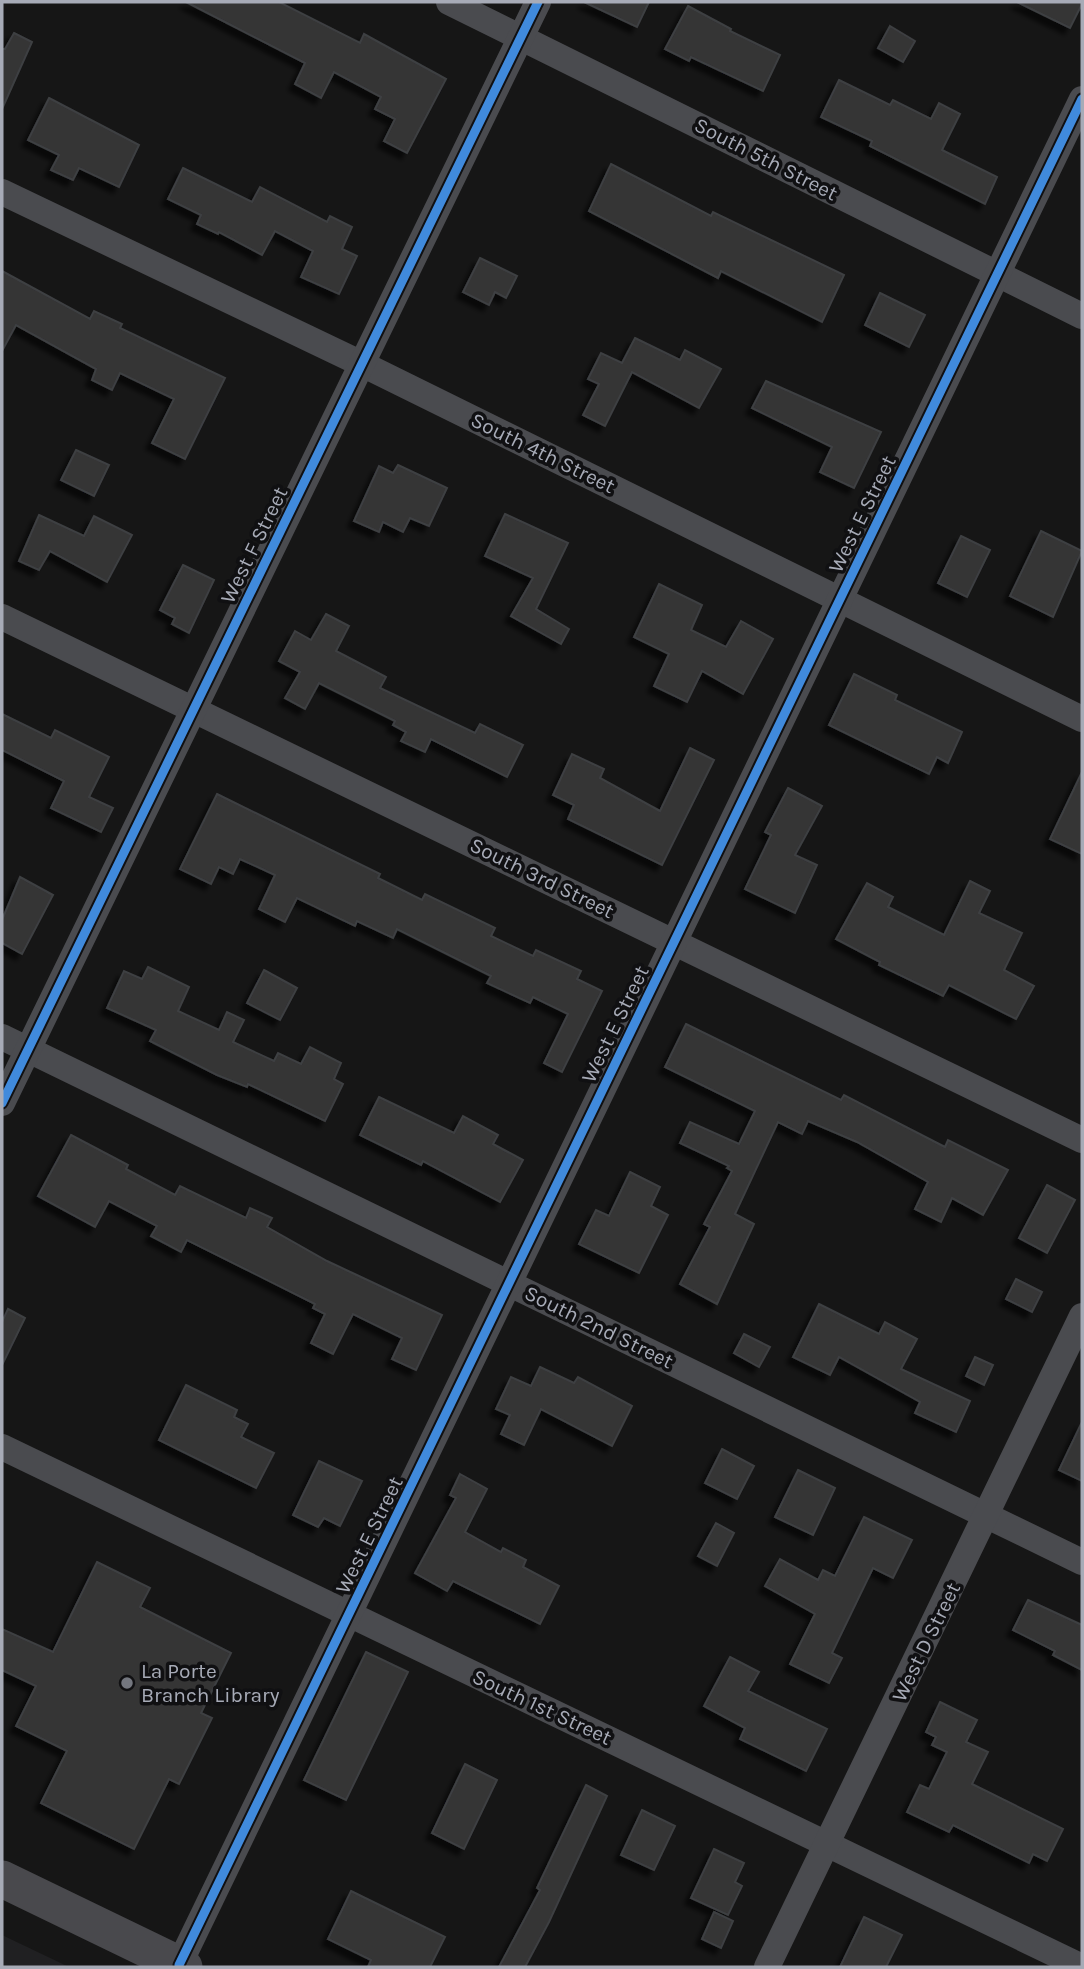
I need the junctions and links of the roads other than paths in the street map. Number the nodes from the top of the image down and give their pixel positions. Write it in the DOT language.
graph roads {
  1 [pos="449,2"];
  2 [pos="538,2"];
  3 [pos="521,37"];
  4 [pos="1082,99"];
  5 [pos="2,192"];
  6 [pos="997,275"];
  7 [pos="1082,316"];
  8 [pos="362,364"];
  9 [pos="840,600"];
  10 [pos="2,617"];
  11 [pos="193,710"];
  12 [pos="1082,719"];
  13 [pos="675,941"];
  14 [pos="2,1037"];
  15 [pos="28,1050"];
  16 [pos="2,1103"];
  17 [pos="1082,1140"];
  18 [pos="510,1284"];
  19 [pos="1082,1316"];
  20 [pos="2,1447"];
  21 [pos="987,1516"];
  22 [pos="1082,1562"];
  23 [pos="349,1617"];
  24 [pos="829,1843"];
  25 [pos="2,1879"];
  26 [pos="181,1966"];
  27 [pos="1082,1966"];
  28 [pos="767,1967"];
  1 -- 3 [label="street, South 5th Street"];
  2 -- 3 [label="street, West F Street"];
  3 -- 6 [label="street, South 5th Street"];
  3 -- 8 [label="street, West F Street"];
  4 -- 6 [label="street, West E Street"];
  5 -- 8 [label="street, South 4th Street"];
  6 -- 7 [label="street, South 5th Street"];
  6 -- 9 [label="street, West E Street"];
  8 -- 9 [label="street, South 4th Street"];
  8 -- 11 [label="street, West F Street"];
  9 -- 12 [label="street, South 4th Street"];
  9 -- 13 [label="street, West E Street"];
  10 -- 11 [label="street, South 3rd Street"];
  11 -- 13 [label="street, South 3rd Street"];
  11 -- 15 [label="street, West F Street"];
  13 -- 17 [label="street, South 3rd Street"];
  13 -- 18 [label="street, West E Street"];
  14 -- 15 [label="street, South 2nd Street"];
  15 -- 16 [label="street, West F Street"];
  15 -- 18 [label="street, South 2nd Street"];
  18 -- 21 [label="street, South 2nd Street"];
  18 -- 23 [label="street, West E Street"];
  19 -- 21 [label="street, West D Street"];
  20 -- 23 [label="street, South 1st Street"];
  21 -- 22 [label="street, South 2nd Street"];
  21 -- 24 [label="street, West D Street"];
  23 -- 24 [label="street, South 1st Street"];
  23 -- 26 [label="street, West E Street"];
  24 -- 27 [label="street, South 1st Street"];
  24 -- 28 [label="street, West D Street"];
  25 -- 26 [label="main road"];
}
